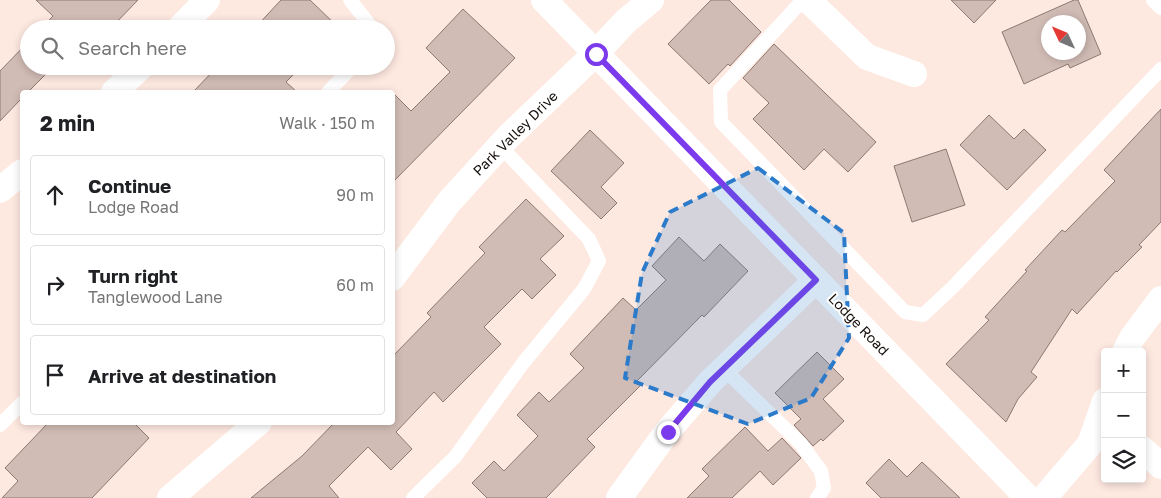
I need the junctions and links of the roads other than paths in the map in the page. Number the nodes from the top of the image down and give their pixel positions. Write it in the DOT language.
graph roads {
  1 [pos="207,0"];
  2 [pos="350,0"];
  3 [pos="544,0"];
  4 [pos="651,0"];
  5 [pos="803,0"];
  6 [pos="808,0"];
  7 [pos="1153,0"];
  8 [pos="1161,8"];
  9 [pos="188,20"];
  10 [pos="366,20"];
  11 [pos="596,54"];
  12 [pos="1161,69"];
  13 [pos="914,74"];
  14 [pos="132,75"];
  15 [pos="344,75"];
  16 [pos="116,90"];
  17 [pos="330,90"];
  18 [pos="500,146"];
  19 [pos="20,174"];
  20 [pos="0,190"];
  21 [pos="395,274"];
  22 [pos="816,280"];
  23 [pos="1161,299"];
  24 [pos="1127,348"];
  25 [pos="724,369"];
  26 [pos="20,405"];
  27 [pos="1101,414"];
  28 [pos="255,425"];
  29 [pos="0,426"];
  30 [pos="1146,453"];
  31 [pos="1161,466"];
  32 [pos="170,498"];
  33 [pos="414,498"];
  34 [pos="619,498"];
  35 [pos="817,498"];
  36 [pos="1028,498"];
  37 [pos="1044,498"];
  1 -- 9 [label="street"];
  2 -- 10 [label="lane"];
  3 -- 11 [label="street, Lodge Road"];
  4 -- 11 [label="street, Park Valley Drive"];
  5 -- 12 [label="lane"];
  6 -- 13 [label="street"];
  7 -- 8 [label="lane"];
  11 -- 18 [label="street, Park Valley Drive"];
  11 -- 22 [label="street, Lodge Road"];
  14 -- 16 [label="street"];
  15 -- 17 [label="lane"];
  18 -- 21 [label="street, Park Valley Drive"];
  18 -- 33 [label="lane"];
  19 -- 20 [label="street"];
  22 -- 25 [label="street"];
  22 -- 36 [label="street, Lodge Road"];
  23 -- 24 [label="street"];
  25 -- 34 [label="street"];
  25 -- 35 [label="lane"];
  26 -- 29 [label="lane"];
  27 -- 37 [label="street"];
  28 -- 32 [label="street"];
  30 -- 31 [label="street"];
}
